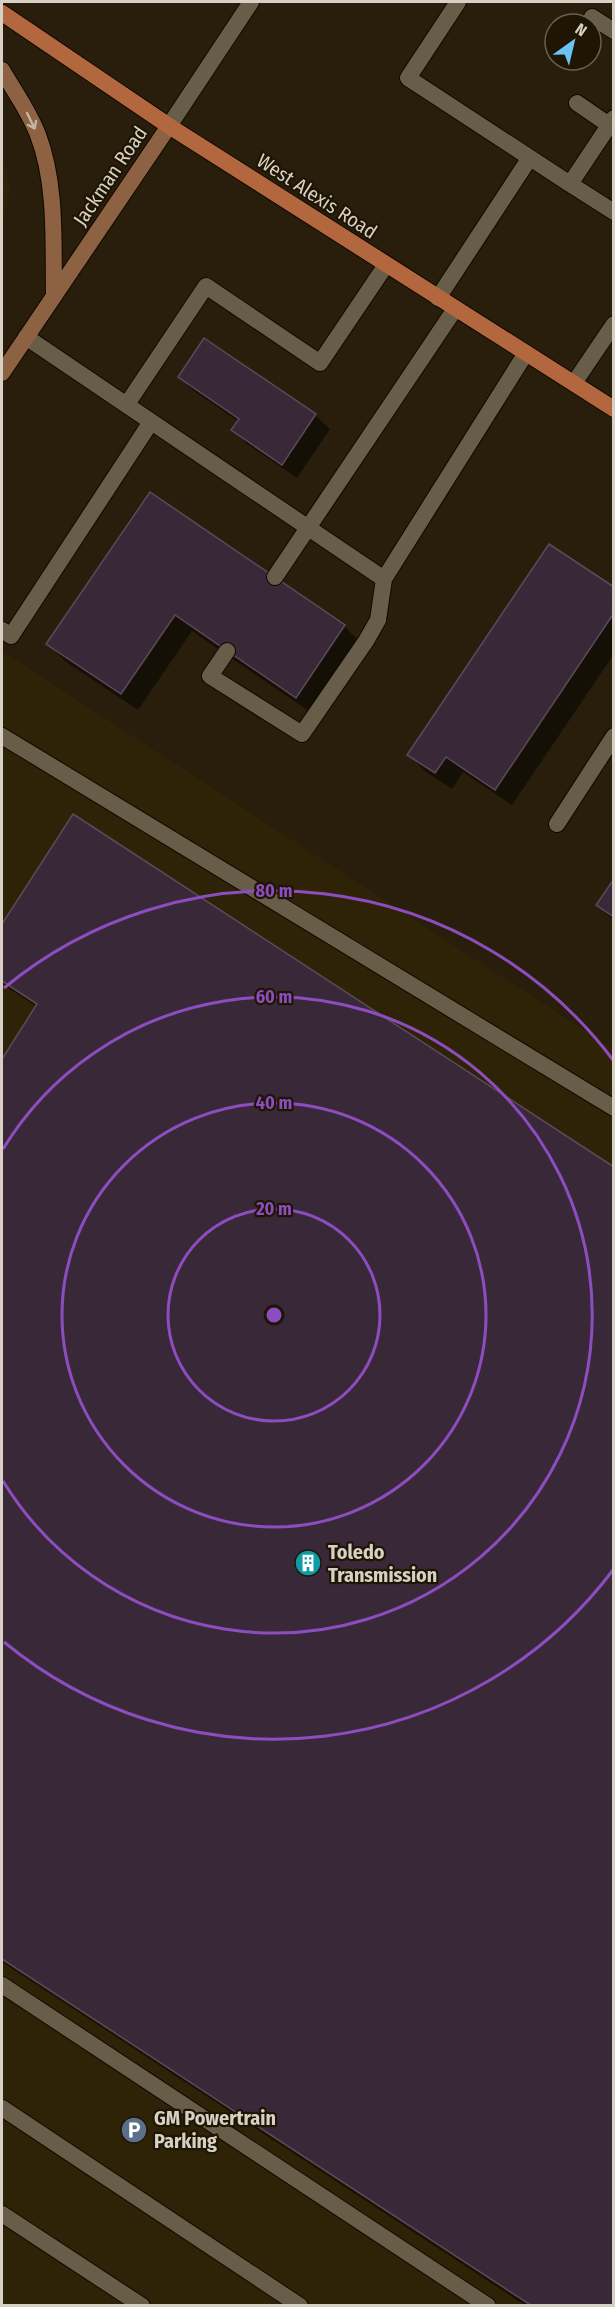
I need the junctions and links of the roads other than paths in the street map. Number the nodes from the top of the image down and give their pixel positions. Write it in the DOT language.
graph roads {
  1 [pos="251,2"];
  2 [pos="458,2"];
  3 [pos="2,13"];
  4 [pos="2,70"];
  5 [pos="577,103"];
  6 [pos="611,121"];
  7 [pos="169,126"];
  8 [pos="529,159"];
  9 [pos="570,184"];
  10 [pos="614,212"];
  11 [pos="386,265"];
  12 [pos="54,295"];
  13 [pos="438,298"];
  14 [pos="455,309"];
  15 [pos="614,324"];
  16 [pos="26,336"];
  17 [pos="526,353"];
  18 [pos="7,355"];
  19 [pos="2,373"];
  20 [pos="574,383"];
  21 [pos="127,404"];
  22 [pos="614,409"];
  23 [pos="151,422"];
  24 [pos="309,527"];
  25 [pos="275,577"];
  26 [pos="384,579"];
  27 [pos="2,630"];
  28 [pos="227,651"];
  29 [pos="2,736"];
  30 [pos="614,736"];
  31 [pos="557,824"];
  32 [pos="614,1108"];
  33 [pos="2,1985"];
  34 [pos="2,2108"];
  35 [pos="2,2214"];
  36 [pos="142,2306"];
  37 [pos="300,2306"];
  38 [pos="488,2306"];
  1 -- 7 [label="street, Jackman Road"];
  2 -- 8 [label="street"];
  3 -- 7 [label="main road, West Alexis Road"];
  4 -- 12 [label="main road, one-way"];
  5 -- 6 [label="street"];
  6 -- 9 [label="street"];
  7 -- 11 [label="main road, West Alexis Road"];
  7 -- 12 [label="main road, Jackman Road"];
  8 -- 9 [label="street"];
  8 -- 13 [label="street"];
  9 -- 10 [label="street"];
  11 -- 13 [label="main road, West Alexis Road"];
  11 -- 21 [label="street"];
  12 -- 16 [label="main road, Jackman Road"];
  13 -- 14 [label="main road, West Alexis Road"];
  14 -- 17 [label="main road, West Alexis Road"];
  14 -- 24 [label="street"];
  15 -- 20 [label="street"];
  16 -- 18 [label="main road, Jackman Road"];
  16 -- 21 [label="street"];
  17 -- 20 [label="main road, West Alexis Road"];
  17 -- 26 [label="street"];
  18 -- 19 [label="main road, Jackman Road"];
  20 -- 22 [label="main road, West Alexis Road"];
  21 -- 23 [label="street"];
  23 -- 24 [label="street"];
  23 -- 27 [label="street"];
  24 -- 25 [label="street"];
  24 -- 26 [label="street"];
  26 -- 28 [label="street"];
  29 -- 32 [label="street"];
  30 -- 31 [label="street"];
  33 -- 38 [label="street"];
  34 -- 37 [label="street"];
  35 -- 36 [label="street"];
}
